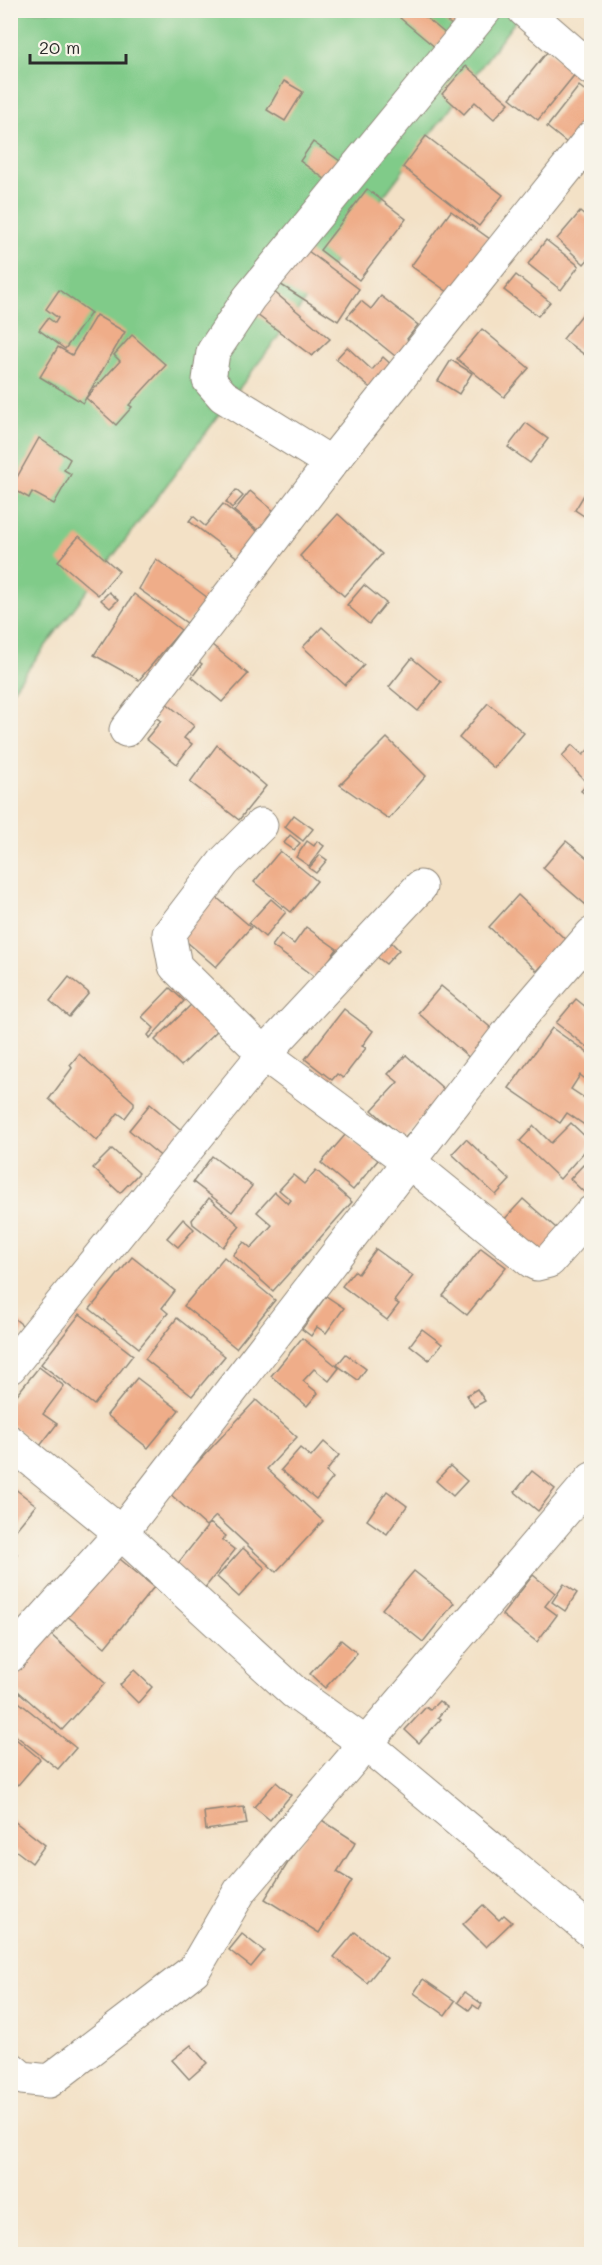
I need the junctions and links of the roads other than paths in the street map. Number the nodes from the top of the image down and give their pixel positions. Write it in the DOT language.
graph roads {
  1 [pos="485,10"];
  2 [pos="524,10"];
  3 [pos="591,69"];
  4 [pos="591,137"];
  5 [pos="331,463"];
  6 [pos="126,730"];
  7 [pos="261,825"];
  8 [pos="420,887"];
  9 [pos="591,934"];
  10 [pos="264,1054"];
  11 [pos="408,1161"];
  12 [pos="591,1212"];
  13 [pos="10,1367"];
  14 [pos="10,1442"];
  15 [pos="591,1479"];
  16 [pos="121,1533"];
  17 [pos="10,1656"];
  18 [pos="366,1744"];
  19 [pos="591,1932"];
  20 [pos="10,2068"];
  1 -- 5 [label="street"];
  2 -- 3 [label="street"];
  4 -- 5 [label="street"];
  5 -- 6 [label="street"];
  7 -- 10 [label="street"];
  8 -- 10 [label="street"];
  9 -- 11 [label="street"];
  10 -- 11 [label="street"];
  10 -- 13 [label="street"];
  11 -- 12 [label="street"];
  11 -- 16 [label="street"];
  14 -- 16 [label="street"];
  15 -- 18 [label="street"];
  16 -- 17 [label="street"];
  16 -- 18 [label="street"];
  18 -- 19 [label="street"];
  18 -- 20 [label="street"];
}
